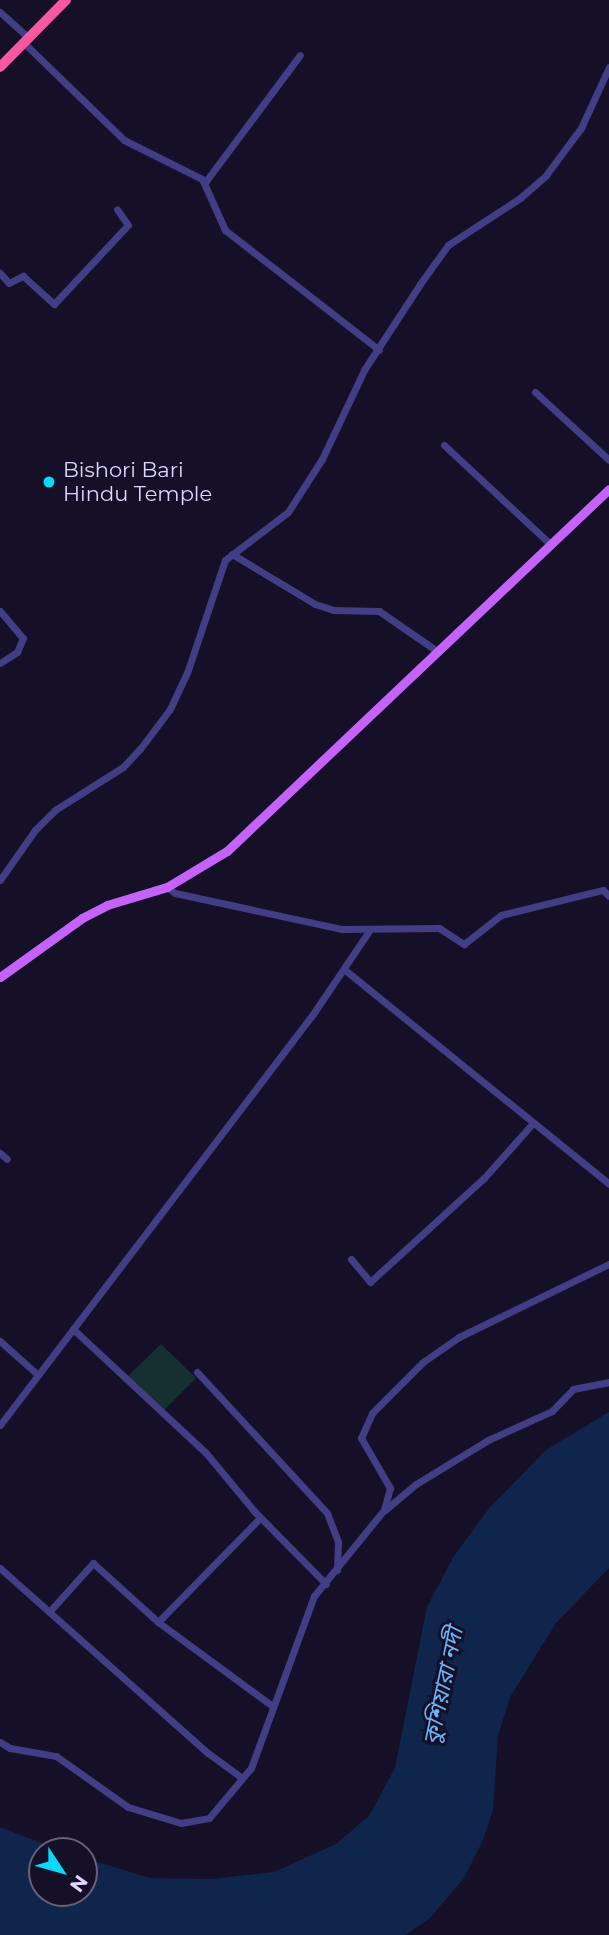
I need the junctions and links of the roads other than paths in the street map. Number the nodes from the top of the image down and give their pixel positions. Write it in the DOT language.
graph roads {
  1 [pos="66,0"];
  2 [pos="0,12"];
  3 [pos="27,41"];
  4 [pos="300,55"];
  5 [pos="609,66"];
  6 [pos="0,67"];
  7 [pos="203,181"];
  8 [pos="117,209"];
  9 [pos="0,273"];
  10 [pos="379,350"];
  11 [pos="535,392"];
  12 [pos="444,445"];
  13 [pos="609,460"];
  14 [pos="609,489"];
  15 [pos="550,544"];
  16 [pos="232,554"];
  17 [pos="0,611"];
  18 [pos="437,651"];
  19 [pos="0,663"];
  20 [pos="0,880"];
  21 [pos="167,887"];
  22 [pos="609,896"];
  23 [pos="369,931"];
  24 [pos="345,970"];
  25 [pos="0,977"];
  26 [pos="533,1123"];
  27 [pos="0,1153"];
  28 [pos="6,1159"];
  29 [pos="609,1173"];
  30 [pos="606,1182"];
  31 [pos="351,1259"];
  32 [pos="609,1264"];
  33 [pos="73,1329"];
  34 [pos="0,1341"];
  35 [pos="197,1372"];
  36 [pos="38,1375"];
  37 [pos="609,1382"];
  38 [pos="0,1425"];
  39 [pos="384,1510"];
  40 [pos="260,1518"];
  41 [pos="0,1568"];
  42 [pos="337,1571"];
  43 [pos="326,1584"];
  44 [pos="49,1612"];
  45 [pos="158,1622"];
  46 [pos="271,1705"];
  47 [pos="0,1742"];
  48 [pos="242,1777"];
  1 -- 3 [label="highway"];
  2 -- 3 [label="street"];
  3 -- 6 [label="highway"];
  3 -- 7 [label="street"];
  4 -- 7 [label="street"];
  5 -- 10 [label="street"];
  7 -- 10 [label="street"];
  8 -- 9 [label="street"];
  10 -- 16 [label="street"];
  11 -- 13 [label="street"];
  12 -- 15 [label="street"];
  14 -- 15 [label="main road"];
  15 -- 18 [label="main road"];
  16 -- 18 [label="street"];
  16 -- 20 [label="street"];
  17 -- 19 [label="street"];
  18 -- 21 [label="main road"];
  21 -- 23 [label="street"];
  21 -- 25 [label="main road"];
  22 -- 23 [label="street"];
  23 -- 24 [label="street"];
  24 -- 26 [label="street"];
  24 -- 33 [label="street"];
  26 -- 30 [label="street"];
  26 -- 31 [label="street"];
  27 -- 28 [label="street"];
  29 -- 30 [label="street"];
  32 -- 39 [label="street"];
  33 -- 36 [label="street"];
  33 -- 40 [label="street"];
  34 -- 36 [label="street"];
  35 -- 42 [label="street"];
  36 -- 38 [label="street"];
  37 -- 39 [label="street"];
  39 -- 42 [label="street"];
  40 -- 43 [label="street"];
  40 -- 45 [label="street"];
  41 -- 44 [label="street"];
  42 -- 43 [label="street"];
  43 -- 46 [label="street"];
  44 -- 45 [label="street"];
  44 -- 48 [label="street"];
  45 -- 46 [label="street"];
  46 -- 48 [label="street"];
  47 -- 48 [label="street"];
}
